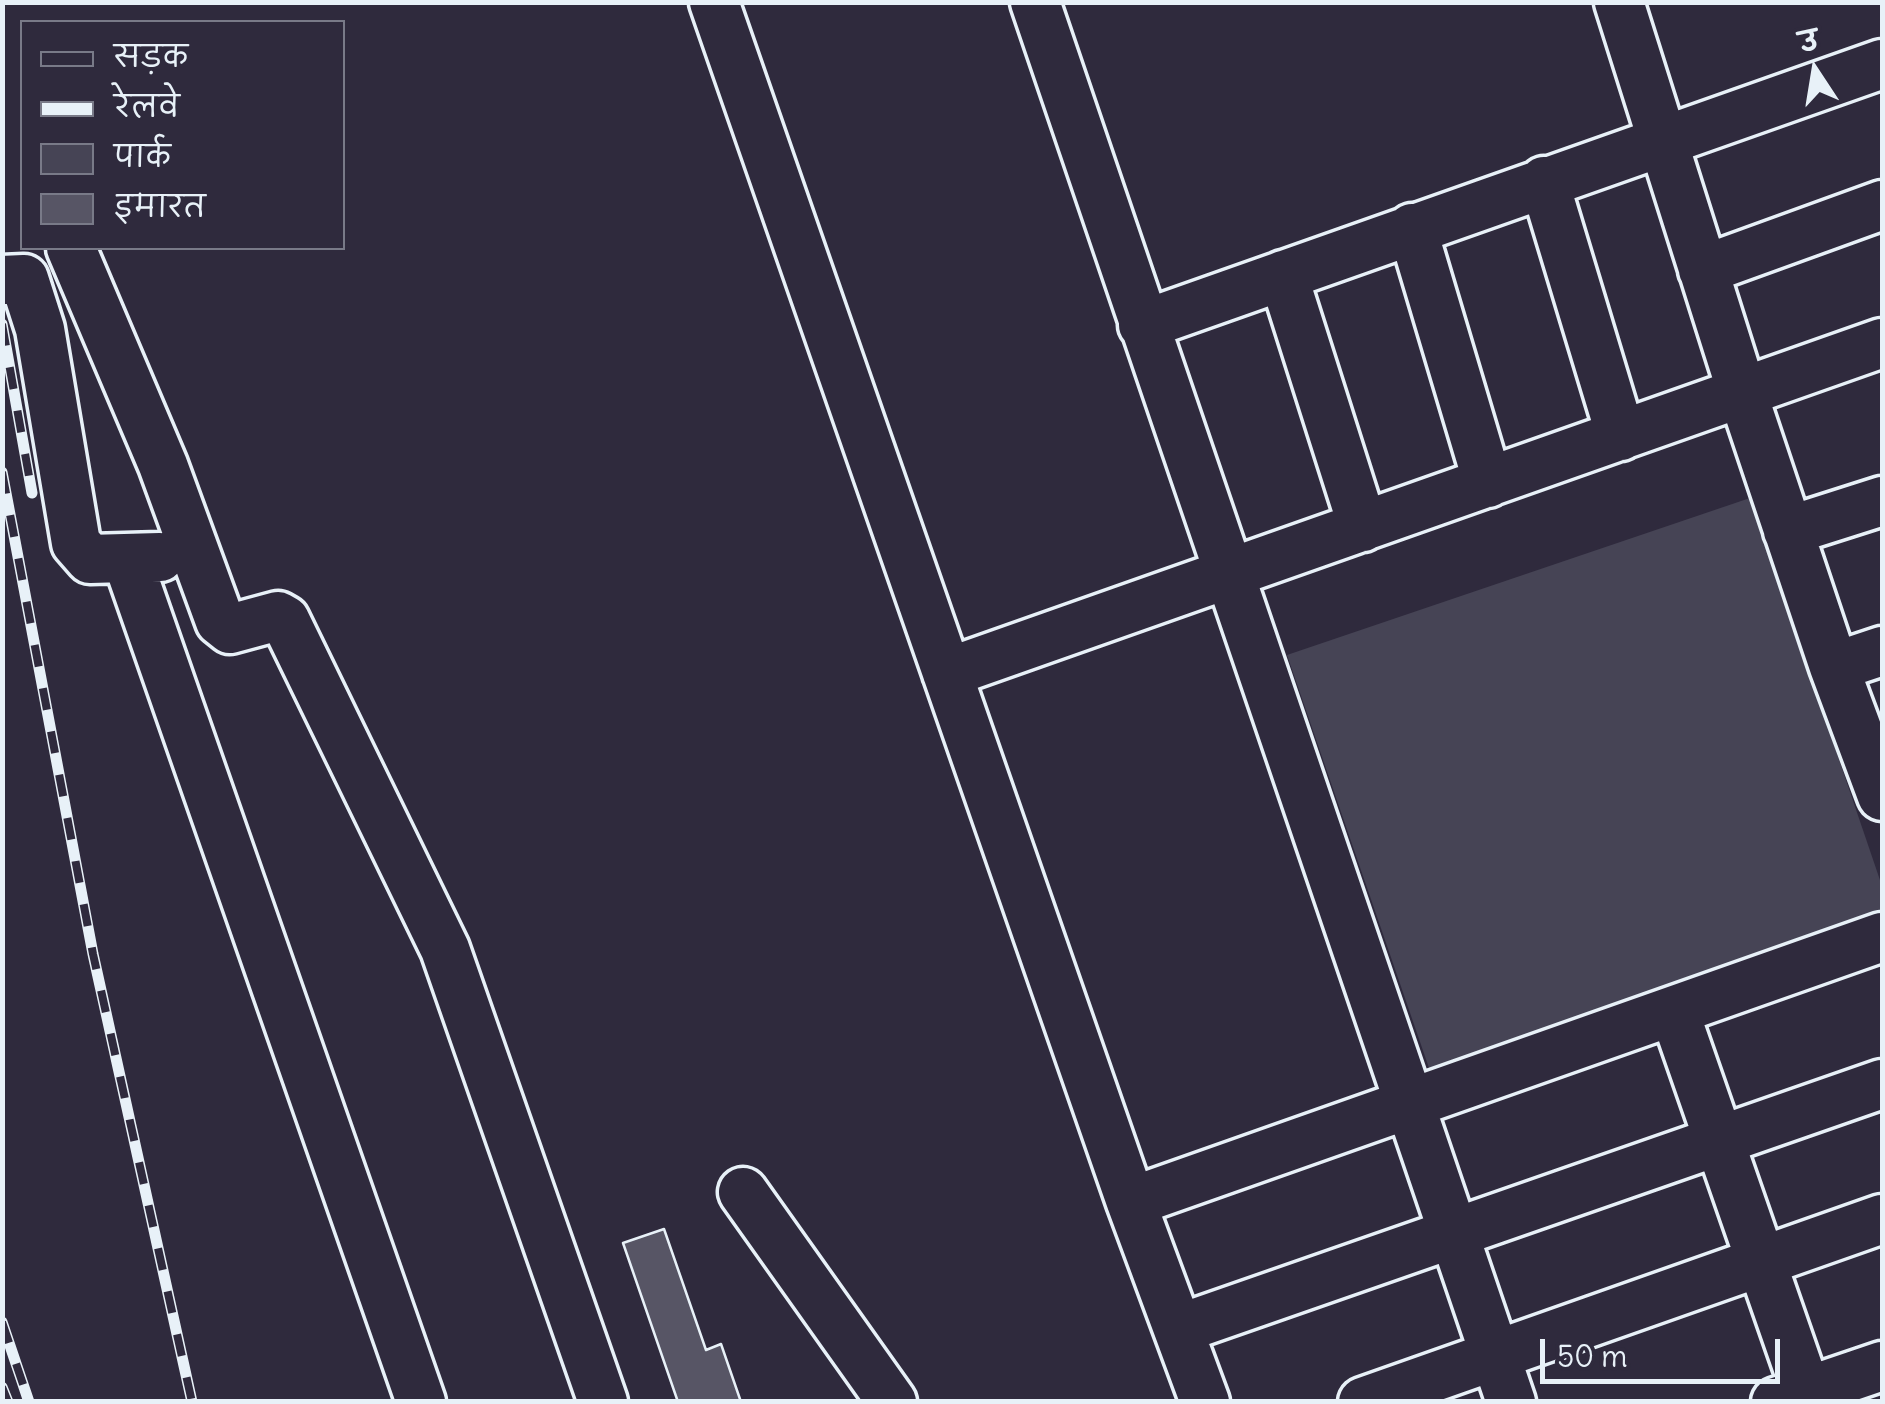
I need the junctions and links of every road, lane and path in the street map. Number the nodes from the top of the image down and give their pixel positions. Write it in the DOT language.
graph roads {
  1 [pos="714,2"];
  2 [pos="1034,2"];
  3 [pos="1620,2"];
  4 [pos="1882,64"];
  5 [pos="1661,138"];
  6 [pos="1544,181"];
  7 [pos="1882,205"];
  8 [pos="1412,228"];
  9 [pos="72,250"];
  10 [pos="1703,270"];
  11 [pos="1283,275"];
  12 [pos="2,280"];
  13 [pos="1143,325"];
  14 [pos="1882,343"];
  15 [pos="1742,392"];
  16 [pos="1621,436"];
  17 [pos="1488,483"];
  18 [pos="1882,501"];
  19 [pos="1363,527"];
  20 [pos="1788,532"];
  21 [pos="193,555"];
  22 [pos="127,559"];
  23 [pos="1226,575"];
  24 [pos="1882,651"];
  25 [pos="1834,667"];
  26 [pos="947,673"];
  27 [pos="1881,789"];
  28 [pos="1882,938"];
  29 [pos="1674,1011"];
  30 [pos="1882,1084"];
  31 [pos="1409,1104"];
  32 [pos="1716,1142"];
  33 [pos="743,1192"];
  34 [pos="1131,1202"];
  35 [pos="1882,1220"];
  36 [pos="1453,1233"];
  37 [pos="1760,1263"];
  38 [pos="1179,1329"];
  39 [pos="1496,1355"];
  40 [pos="1882,1366"];
  41 [pos="1797,1398"];
  42 [pos="420,1402"];
  43 [pos="602,1402"];
  44 [pos="892,1402"];
  45 [pos="1205,1402"];
  46 [pos="1363,1402"];
  47 [pos="1511,1402"];
  1 -- 26 [label="street"];
  2 -- 13 [label="street"];
  3 -- 5 [label="street"];
  4 -- 5 [label="street"];
  5 -- 6 [label="street"];
  5 -- 10 [label="street"];
  6 -- 8 [label="street"];
  6 -- 16 [label="street"];
  7 -- 10 [label="street"];
  8 -- 11 [label="street"];
  8 -- 17 [label="street"];
  9 -- 21 [label="street"];
  10 -- 15 [label="street"];
  11 -- 13 [label="street"];
  11 -- 19 [label="street"];
  12 -- 22 [label="street"];
  13 -- 23 [label="street"];
  14 -- 15 [label="street"];
  15 -- 16 [label="street"];
  15 -- 20 [label="street"];
  16 -- 17 [label="street"];
  17 -- 19 [label="street"];
  18 -- 20 [label="street"];
  19 -- 23 [label="street"];
  20 -- 25 [label="street"];
  21 -- 22 [label="street"];
  21 -- 43 [label="street"];
  22 -- 42 [label="street"];
  23 -- 26 [label="street"];
  23 -- 31 [label="street"];
  24 -- 25 [label="street"];
  25 -- 27 [label="street"];
  26 -- 34 [label="street"];
  28 -- 29 [label="street"];
  29 -- 31 [label="street"];
  29 -- 32 [label="street"];
  30 -- 32 [label="street"];
  31 -- 34 [label="street"];
  31 -- 36 [label="street"];
  32 -- 36 [label="street"];
  32 -- 37 [label="street"];
  33 -- 44 [label="street"];
  34 -- 38 [label="street"];
  35 -- 37 [label="street"];
  36 -- 38 [label="street"];
  36 -- 39 [label="street"];
  37 -- 39 [label="street"];
  37 -- 41 [label="street"];
  38 -- 45 [label="street"];
  39 -- 46 [label="street"];
  39 -- 47 [label="street"];
  40 -- 41 [label="street"];
}
